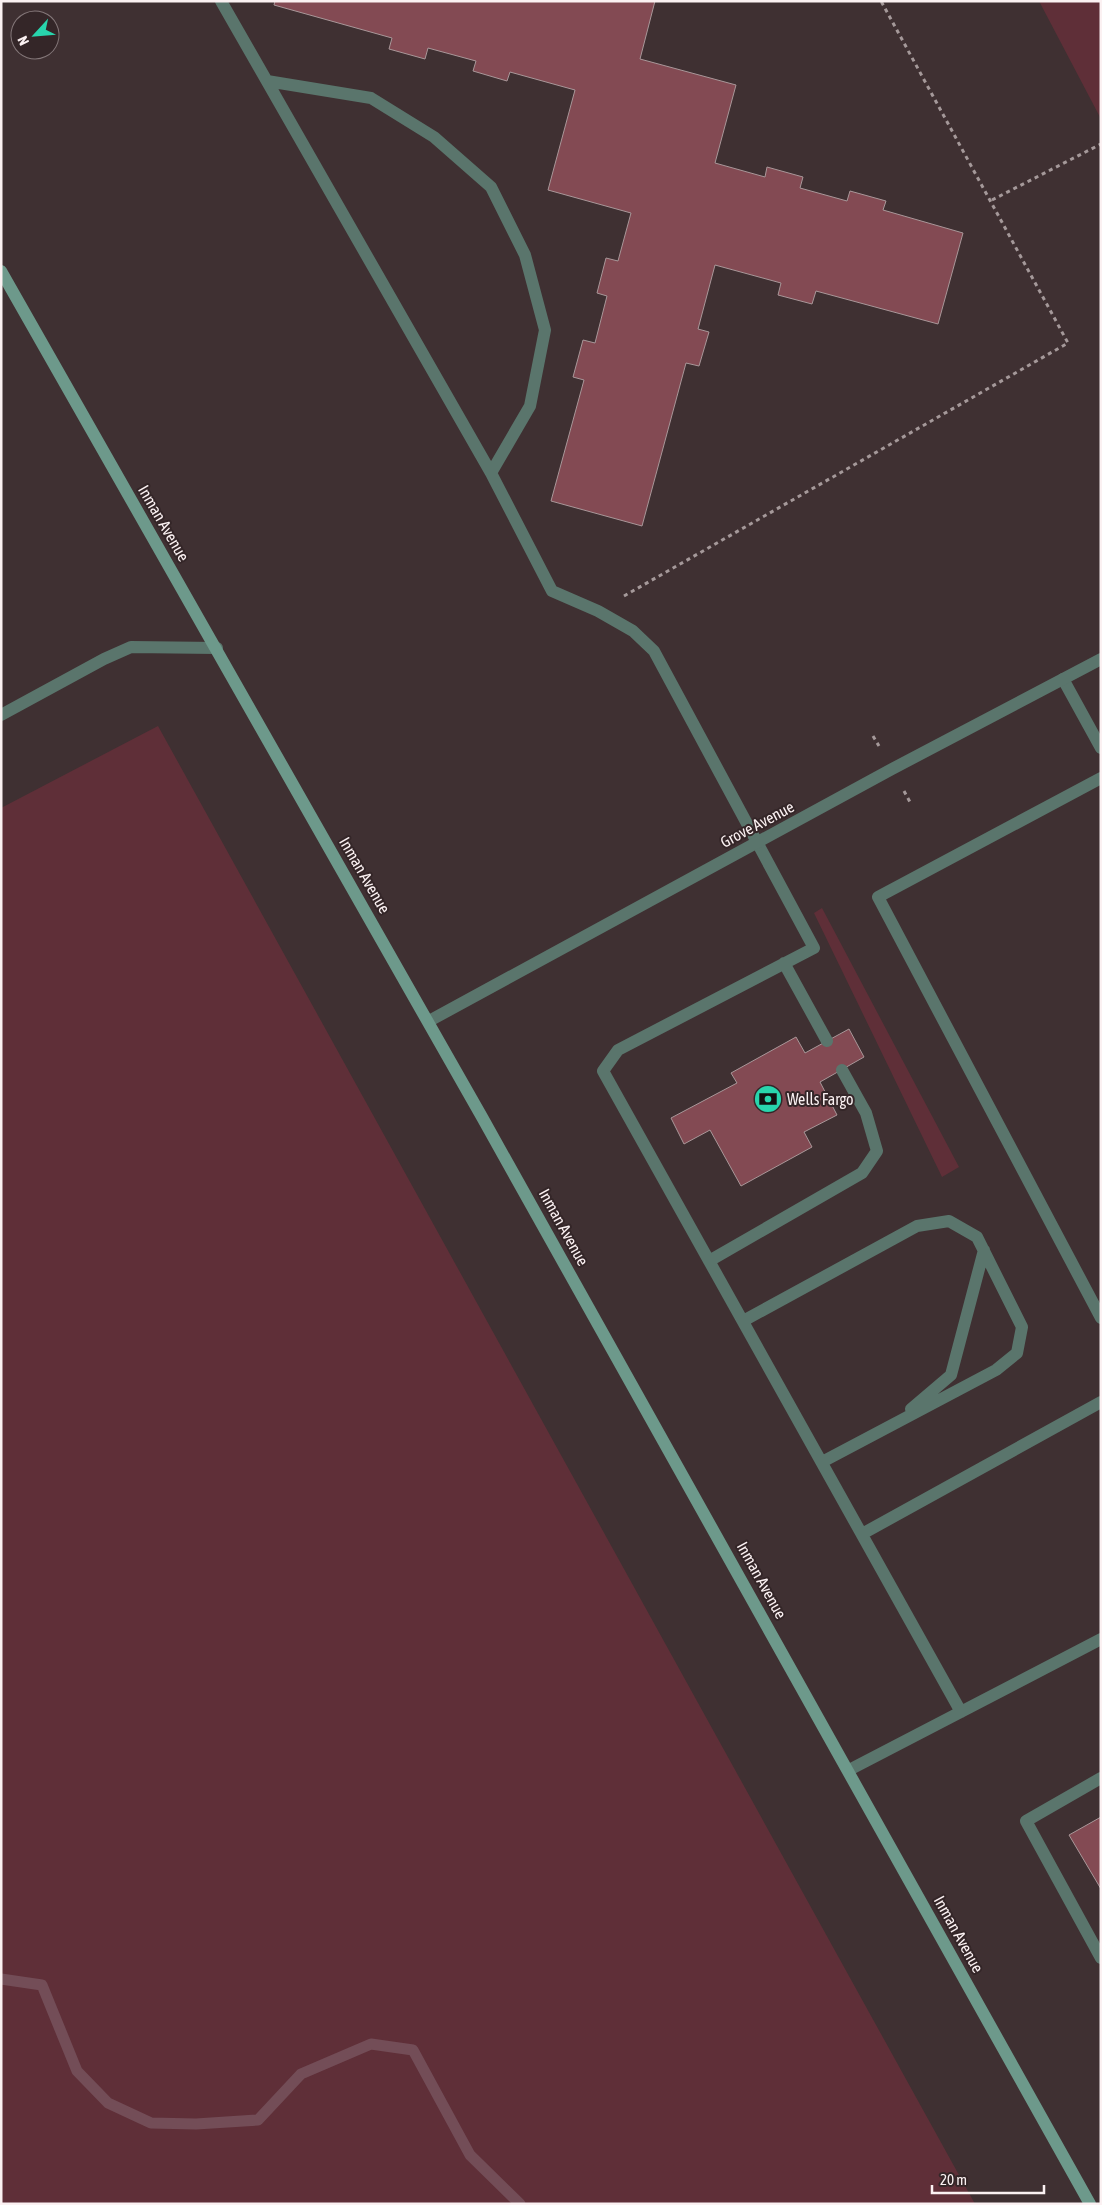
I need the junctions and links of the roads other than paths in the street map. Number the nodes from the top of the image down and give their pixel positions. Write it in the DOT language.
graph roads {
  1 [pos="221,1"];
  2 [pos="267,81"];
  3 [pos="1,271"];
  4 [pos="491,473"];
  5 [pos="217,648"];
  6 [pos="1101,659"];
  7 [pos="1063,679"];
  8 [pos="1,715"];
  9 [pos="1101,748"];
  10 [pos="1101,778"];
  11 [pos="758,842"];
  12 [pos="784,964"];
  13 [pos="429,1021"];
  14 [pos="827,1041"];
  15 [pos="842,1070"];
  16 [pos="984,1250"];
  17 [pos="709,1261"];
  18 [pos="1101,1318"];
  19 [pos="743,1321"];
  20 [pos="1101,1402"];
  21 [pos="894,1424"];
  22 [pos="822,1462"];
  23 [pos="862,1534"];
  24 [pos="1101,1639"];
  25 [pos="961,1712"];
  26 [pos="850,1770"];
  27 [pos="1101,1778"];
  28 [pos="1101,1958"];
  29 [pos="1090,2204"];
  1 -- 2 [label="street"];
  2 -- 4 [label="street"];
  2 -- 4 [label="street"];
  3 -- 5 [label="main road, Inman Avenue"];
  4 -- 11 [label="street"];
  5 -- 8 [label="street"];
  5 -- 13 [label="main road, Inman Avenue"];
  6 -- 7 [label="street, Grove Avenue"];
  7 -- 9 [label="street"];
  7 -- 11 [label="street, Grove Avenue"];
  10 -- 18 [label="street"];
  11 -- 12 [label="street"];
  11 -- 13 [label="street, Grove Avenue"];
  12 -- 14 [label="street"];
  12 -- 17 [label="street"];
  13 -- 26 [label="main road, Inman Avenue"];
  15 -- 17 [label="street"];
  16 -- 19 [label="street"];
  16 -- 21 [label="street"];
  16 -- 21 [label="street"];
  17 -- 19 [label="street"];
  19 -- 22 [label="street"];
  20 -- 23 [label="street"];
  21 -- 22 [label="street"];
  22 -- 23 [label="street"];
  23 -- 25 [label="street"];
  24 -- 25 [label="street"];
  25 -- 26 [label="street"];
  26 -- 29 [label="main road, Inman Avenue"];
  27 -- 28 [label="street"];
}
